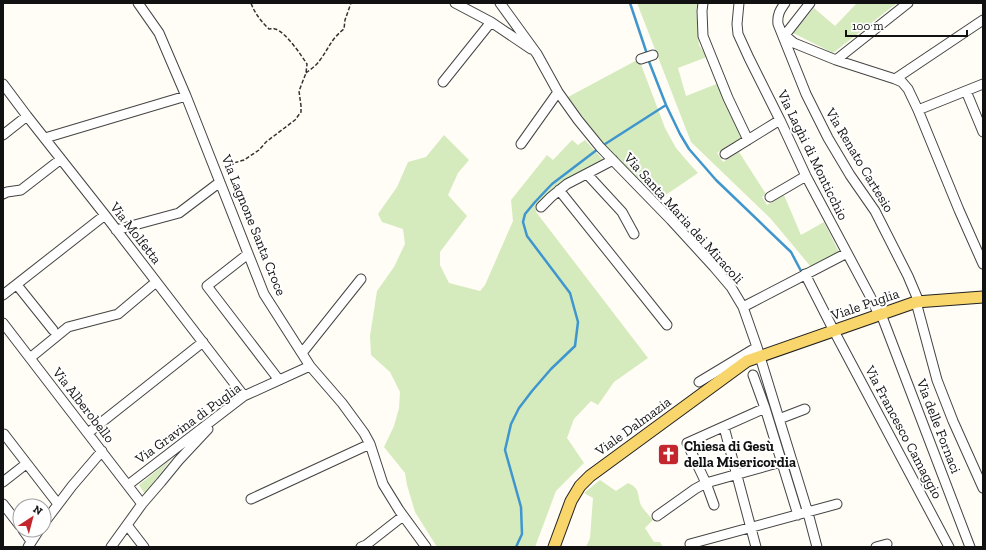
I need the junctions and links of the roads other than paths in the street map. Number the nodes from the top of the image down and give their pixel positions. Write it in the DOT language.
graph roads {
  1 [pos="138,3"];
  2 [pos="455,3"];
  3 [pos="500,3"];
  4 [pos="703,3"];
  5 [pos="739,3"];
  6 [pos="785,3"];
  7 [pos="810,3"];
  8 [pos="908,3"];
  9 [pos="983,20"];
  10 [pos="491,22"];
  11 [pos="783,33"];
  12 [pos="537,54"];
  13 [pos="653,55"];
  14 [pos="641,59"];
  15 [pos="836,60"];
  16 [pos="894,79"];
  17 [pos="443,82"];
  18 [pos="983,84"];
  19 [pos="4,88"];
  20 [pos="966,91"];
  21 [pos="558,92"];
  22 [pos="186,96"];
  23 [pos="918,110"];
  24 [pos="27,116"];
  25 [pos="780,120"];
  26 [pos="983,132"];
  27 [pos="3,135"];
  28 [pos="45,138"];
  29 [pos="748,140"];
  30 [pos="521,144"];
  31 [pos="725,154"];
  32 [pos="61,160"];
  33 [pos="613,160"];
  34 [pos="587,174"];
  35 [pos="806,176"];
  36 [pos="220,182"];
  37 [pos="559,190"];
  38 [pos="3,194"];
  39 [pos="770,198"];
  40 [pos="541,207"];
  41 [pos="105,215"];
  42 [pos="116,230"];
  43 [pos="634,234"];
  44 [pos="847,253"];
  45 [pos="248,254"];
  46 [pos="983,264"];
  47 [pos="805,274"];
  48 [pos="361,278"];
  49 [pos="156,282"];
  50 [pos="16,285"];
  51 [pos="3,295"];
  52 [pos="983,297"];
  53 [pos="918,302"];
  54 [pos="743,307"];
  55 [pos="880,315"];
  56 [pos="667,326"];
  57 [pos="5,330"];
  58 [pos="53,330"];
  59 [pos="834,331"];
  60 [pos="203,342"];
  61 [pos="759,351"];
  62 [pos="302,353"];
  63 [pos="30,358"];
  64 [pos="310,366"];
  65 [pos="753,375"];
  66 [pos="278,380"];
  67 [pos="700,382"];
  68 [pos="244,396"];
  69 [pos="766,408"];
  70 [pos="805,409"];
  71 [pos="224,412"];
  72 [pos="779,419"];
  73 [pos="724,427"];
  74 [pos="88,433"];
  75 [pos="3,435"];
  76 [pos="370,444"];
  77 [pos="102,451"];
  78 [pos="781,462"];
  79 [pos="26,464"];
  80 [pos="736,474"];
  81 [pos="3,482"];
  82 [pos="706,483"];
  83 [pos="128,485"];
  84 [pos="983,488"];
  85 [pos="250,499"];
  86 [pos="3,504"];
  87 [pos="58,504"];
  88 [pos="142,504"];
  89 [pos="837,504"];
  90 [pos="714,505"];
  91 [pos="52,512"];
  92 [pos="803,514"];
  93 [pos="12,516"];
  94 [pos="403,516"];
  95 [pos="657,516"];
  96 [pos="127,525"];
  97 [pos="751,528"];
  98 [pos="710,543"];
  99 [pos="887,544"];
  100 [pos="111,547"];
  101 [pos="144,547"];
  102 [pos="361,547"];
  103 [pos="426,547"];
  104 [pos="554,547"];
  105 [pos="691,547"];
  106 [pos="756,547"];
  107 [pos="817,547"];
  108 [pos="876,547"];
  109 [pos="949,547"];
  110 [pos="970,547"];
  1 -- 22 [label="street, Via Lagnone Santa Croce"];
  2 -- 10 [label="street"];
  3 -- 12 [label="street, Via Santa Maria dei Miracoli"];
  4 -- 29 [label="street"];
  5 -- 25 [label="street, Via Laghi di Monticchio"];
  6 -- 11 [label="street, Via Renato Cartesio"];
  7 -- 11 [label="street"];
  8 -- 15 [label="street"];
  9 -- 16 [label="street"];
  10 -- 12 [label="street"];
  10 -- 17 [label="street"];
  11 -- 15 [label="street"];
  11 -- 53 [label="street, Via Renato Cartesio"];
  12 -- 21 [label="street, Via Santa Maria dei Miracoli"];
  13 -- 14 [label="street"];
  15 -- 16 [label="street"];
  16 -- 23 [label="street"];
  18 -- 20 [label="street"];
  19 -- 24 [label="street, Via Molfetta"];
  20 -- 23 [label="street"];
  20 -- 26 [label="street"];
  21 -- 30 [label="street"];
  21 -- 33 [label="street, Via Santa Maria dei Miracoli"];
  22 -- 28 [label="street"];
  22 -- 36 [label="street, Via Lagnone Santa Croce"];
  23 -- 46 [label="street"];
  24 -- 27 [label="street"];
  24 -- 28 [label="street, Via Molfetta"];
  25 -- 29 [label="street"];
  25 -- 35 [label="street, Via Laghi di Monticchio"];
  28 -- 32 [label="street, Via Molfetta"];
  29 -- 31 [label="street"];
  32 -- 38 [label="street"];
  32 -- 41 [label="street, Via Molfetta"];
  33 -- 34 [label="street"];
  33 -- 54 [label="street, Via Santa Maria dei Miracoli"];
  34 -- 37 [label="street"];
  34 -- 43 [label="street"];
  35 -- 39 [label="street"];
  35 -- 44 [label="street, Via Laghi di Monticchio"];
  36 -- 42 [label="street"];
  36 -- 45 [label="street, Via Lagnone Santa Croce"];
  37 -- 40 [label="street"];
  37 -- 56 [label="street"];
  41 -- 42 [label="street, Via Molfetta"];
  41 -- 50 [label="street"];
  42 -- 49 [label="street, Via Molfetta"];
  44 -- 47 [label="street"];
  44 -- 55 [label="street, Via Laghi di Monticchio"];
  45 -- 62 [label="street, Via Lagnone Santa Croce"];
  45 -- 66 [label="street"];
  47 -- 54 [label="street"];
  47 -- 59 [label="street, Via Francesco Camaggio"];
  48 -- 62 [label="street"];
  49 -- 60 [label="street, Via Molfetta"];
  49 -- 63 [label="street"];
  50 -- 51 [label="street"];
  50 -- 58 [label="street"];
  52 -- 53 [label="main road, Viale Puglia"];
  53 -- 55 [label="main road, Viale Puglia"];
  53 -- 84 [label="street, Via Renato Cartesio"];
  54 -- 61 [label="street, Via Santa Maria dei Miracoli"];
  55 -- 59 [label="main road, Viale Puglia"];
  55 -- 110 [label="street, Via delle Fornaci"];
  57 -- 63 [label="street, Via Alberobello"];
  59 -- 61 [label="main road, Viale Puglia"];
  59 -- 109 [label="street, Via Francesco Camaggio"];
  60 -- 68 [label="street, Via Molfetta"];
  60 -- 74 [label="street"];
  61 -- 67 [label="street"];
  61 -- 72 [label="street, Via Santa Maria dei Miracoli"];
  61 -- 104 [label="main road, Viale Dalmazia"];
  62 -- 64 [label="street, Via Lagnone Santa Croce"];
  63 -- 74 [label="street, Via Alberobello"];
  64 -- 66 [label="street, Via Gravina di Puglia"];
  64 -- 76 [label="street, Via Lagnone Santa Croce"];
  65 -- 69 [label="street, Via Santa Maria dei Miracoli"];
  66 -- 68 [label="street, Via Gravina di Puglia"];
  68 -- 71 [label="street, Via Gravina di Puglia"];
  69 -- 73 [label="street"];
  69 -- 78 [label="street, Via Santa Maria dei Miracoli"];
  70 -- 72 [label="street"];
  71 -- 83 [label="street, Via Gravina di Puglia"];
  71 -- 88 [label="street"];
  72 -- 92 [label="street, Via Santa Maria dei Miracoli"];
  73 -- 80 [label="street"];
  73 -- 82 [label="street"];
  74 -- 77 [label="street, Via Alberobello"];
  75 -- 79 [label="street"];
  76 -- 85 [label="street"];
  76 -- 94 [label="street, Via Lagnone Santa Croce"];
  77 -- 83 [label="street, Via Alberobello"];
  77 -- 87 [label="street"];
  78 -- 80 [label="street"];
  78 -- 92 [label="street, Via Santa Maria dei Miracoli"];
  79 -- 81 [label="street"];
  79 -- 87 [label="street"];
  80 -- 82 [label="street"];
  80 -- 97 [label="street"];
  82 -- 90 [label="street"];
  82 -- 95 [label="street"];
  83 -- 88 [label="street, Via Alberobello"];
  86 -- 93 [label="street"];
  87 -- 91 [label="street"];
  88 -- 96 [label="street"];
  89 -- 92 [label="street"];
  92 -- 97 [label="street"];
  92 -- 107 [label="street, Via Santa Maria dei Miracoli"];
  94 -- 102 [label="street"];
  94 -- 103 [label="street, Via Lagnone Santa Croce"];
  96 -- 100 [label="street"];
  96 -- 101 [label="street"];
  97 -- 98 [label="street"];
  97 -- 106 [label="street"];
  98 -- 105 [label="street"];
  99 -- 108 [label="street"];
}
